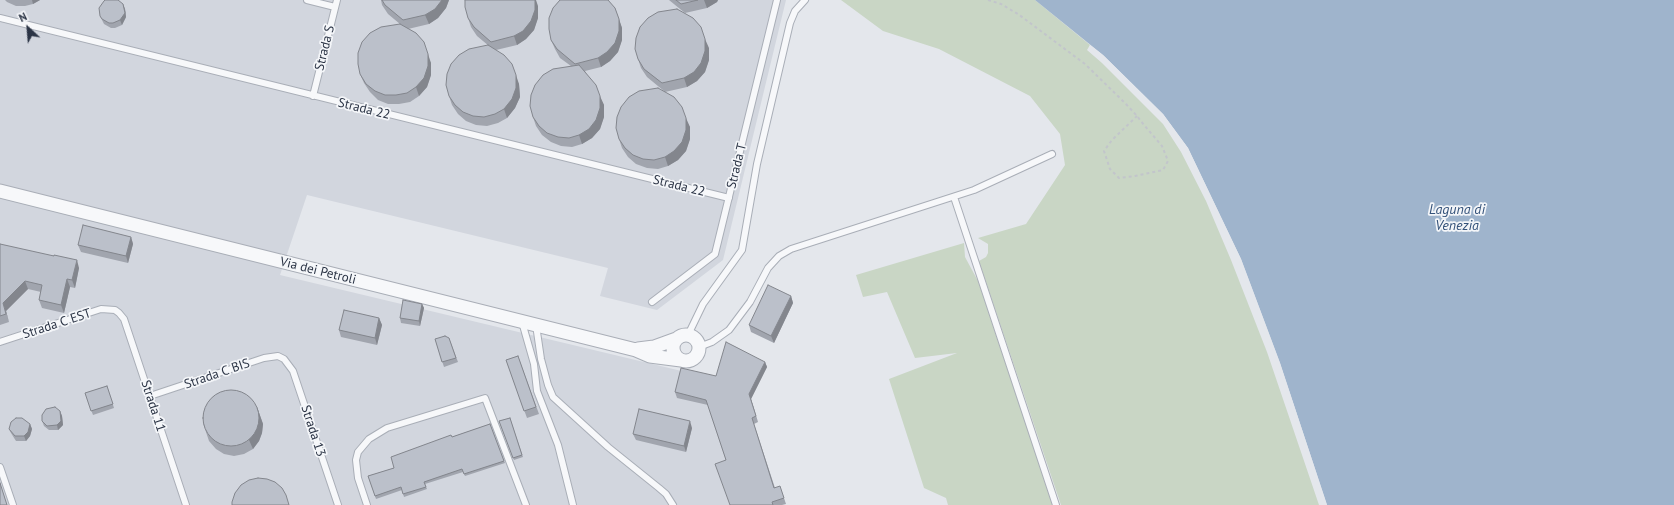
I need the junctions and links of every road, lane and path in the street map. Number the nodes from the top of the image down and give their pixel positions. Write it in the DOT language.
graph roads {
  1 [pos="306,0"];
  2 [pos="337,0"];
  3 [pos="777,0"];
  4 [pos="805,0"];
  5 [pos="988,0"];
  6 [pos="335,7"];
  7 [pos="0,18"];
  8 [pos="313,96"];
  9 [pos="1137,116"];
  10 [pos="1052,154"];
  11 [pos="0,191"];
  12 [pos="954,197"];
  13 [pos="729,198"];
  14 [pos="652,302"];
  15 [pos="115,310"];
  16 [pos="522,321"];
  17 [pos="536,325"];
  18 [pos="682,337"];
  19 [pos="0,342"];
  20 [pos="699,347"];
  21 [pos="636,350"];
  22 [pos="284,359"];
  23 [pos="681,360"];
  24 [pos="150,396"];
  25 [pos="0,467"];
  26 [pos="13,505"];
  27 [pos="186,505"];
  28 [pos="338,505"];
  29 [pos="367,505"];
  30 [pos="526,505"];
  31 [pos="573,505"];
  32 [pos="672,505"];
  33 [pos="1056,505"];
  1 -- 6 [label="lane"];
  2 -- 6 [label="lane, Strada S"];
  3 -- 13 [label="lane, Strada T"];
  4 -- 18 [label="lane"];
  5 -- 9 [label="path"];
  6 -- 8 [label="lane, Strada S"];
  7 -- 8 [label="lane, Strada 22"];
  8 -- 13 [label="lane, Strada 22"];
  9 -- 9 [label="path"];
  10 -- 12 [label="lane"];
  11 -- 16 [label="street, Via dei Petroli"];
  12 -- 20 [label="lane"];
  12 -- 33 [label="lane"];
  13 -- 14 [label="lane, Strada T"];
  15 -- 19 [label="lane, Strada C EST"];
  15 -- 24 [label="lane, Strada 11"];
  16 -- 17 [label="street, Via dei Petroli"];
  16 -- 31 [label="lane"];
  17 -- 21 [label="street, Via dei Petroli"];
  17 -- 32 [label="lane"];
  18 -- 20 [label="street"];
  18 -- 21 [label="street, Via dei Petroli"];
  18 -- 23 [label="street"];
  20 -- 23 [label="street"];
  21 -- 23 [label="street, Via dei Petroli"];
  22 -- 24 [label="lane, Strada C BIS"];
  22 -- 28 [label="lane, Strada 13"];
  24 -- 27 [label="lane, Strada 11"];
  25 -- 26 [label="lane"];
  29 -- 30 [label="lane"];
}
